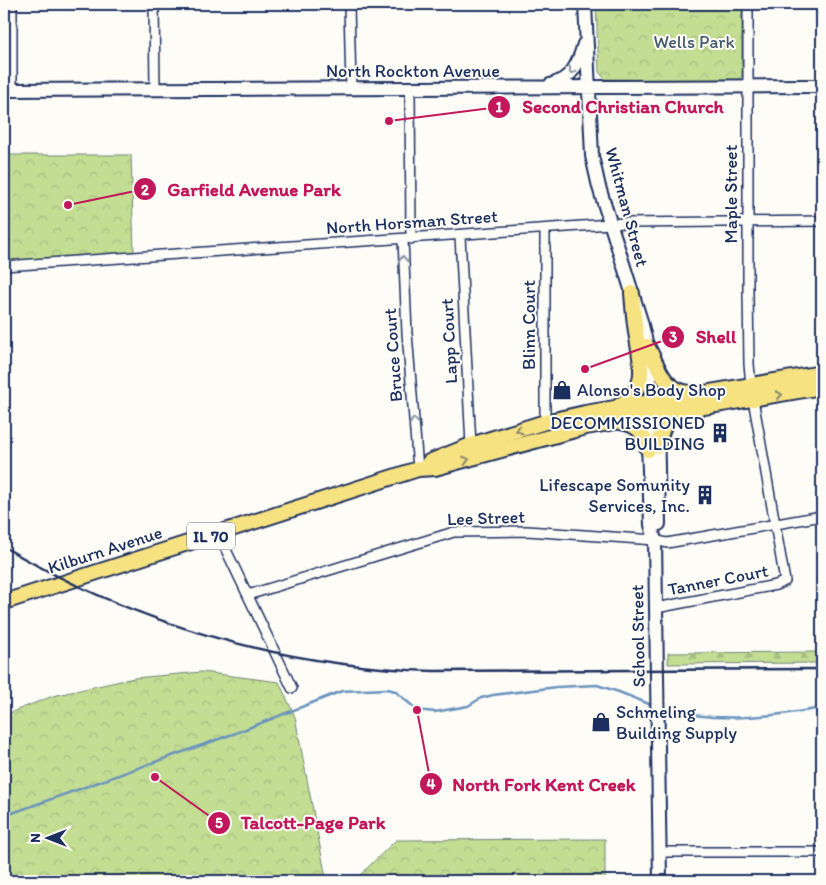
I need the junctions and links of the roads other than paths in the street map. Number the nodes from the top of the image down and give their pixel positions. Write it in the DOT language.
graph roads {
  1 [pos="12,4"];
  2 [pos="154,4"];
  3 [pos="349,4"];
  4 [pos="585,4"];
  5 [pos="748,4"];
  6 [pos="587,34"];
  7 [pos="748,86"];
  8 [pos="822,86"];
  9 [pos="350,88"];
  10 [pos="410,88"];
  11 [pos="538,88"];
  12 [pos="589,88"];
  13 [pos="154,89"];
  14 [pos="8,90"];
  15 [pos="748,221"];
  16 [pos="822,221"];
  17 [pos="612,224"];
  18 [pos="545,229"];
  19 [pos="460,236"];
  20 [pos="407,239"];
  21 [pos="4,266"];
  22 [pos="632,293"];
  23 [pos="647,346"];
  24 [pos="822,373"];
  25 [pos="751,385"];
  26 [pos="822,387"];
  27 [pos="698,394"];
  28 [pos="753,399"];
  29 [pos="652,410"];
  30 [pos="686,410"];
  31 [pos="615,415"];
  32 [pos="545,422"];
  33 [pos="470,445"];
  34 [pos="653,448"];
  35 [pos="418,469"];
  36 [pos="822,516"];
  37 [pos="775,524"];
  38 [pos="218,533"];
  39 [pos="655,540"];
  40 [pos="248,595"];
  41 [pos="4,602"];
  42 [pos="656,608"];
  43 [pos="292,688"];
  44 [pos="660,852"];
  45 [pos="822,852"];
  46 [pos="660,881"];
  1 -- 14 [label="street"];
  2 -- 13 [label="street"];
  3 -- 9 [label="street"];
  4 -- 6 [label="main road, Whitman Street"];
  5 -- 7 [label="street, Maple Street"];
  6 -- 11 [label="main road, one-way"];
  6 -- 12 [label="main road, Whitman Street"];
  7 -- 8 [label="main road, North Rockton Avenue"];
  7 -- 12 [label="main road, North Rockton Avenue"];
  7 -- 15 [label="street, Maple Street"];
  9 -- 10 [label="main road, North Rockton Avenue"];
  9 -- 13 [label="main road, North Rockton Avenue"];
  10 -- 11 [label="main road, North Rockton Avenue"];
  10 -- 20 [label="street, Bruce Court"];
  11 -- 12 [label="main road, North Rockton Avenue"];
  12 -- 17 [label="main road, Whitman Street"];
  13 -- 14 [label="main road, North Rockton Avenue"];
  15 -- 16 [label="street, North Horsman Street"];
  15 -- 17 [label="street, North Horsman Street"];
  15 -- 25 [label="street, Maple Street"];
  17 -- 18 [label="street, North Horsman Street"];
  17 -- 22 [label="main road, Whitman Street"];
  18 -- 19 [label="street, North Horsman Street"];
  18 -- 32 [label="street, Blinn Court"];
  19 -- 20 [label="street, North Horsman Street"];
  19 -- 33 [label="street, Lapp Court"];
  20 -- 21 [label="street, North Horsman Street"];
  35 -- 20 [label="street, Bruce Court, one-way"];
  22 -- 23 [label="main road, Whitman Street"];
  22 -- 31 [label="main road"];
  23 -- 27 [label="main road"];
  23 -- 29 [label="main road, Whitman Street"];
  24 -- 25 [label="main road, Kilburn Avenue / IL 70"];
  25 -- 27 [label="main road, Kilburn Avenue / IL 70"];
  28 -- 26 [label="main road, Kilburn Avenue / IL 70, one-way"];
  27 -- 29 [label="main road, Kilburn Avenue / IL 70"];
  28 -- 30 [label="main road, Kilburn Avenue / IL 70"];
  28 -- 37 [label="street"];
  29 -- 30 [label="main road, Kilburn Avenue / IL 70"];
  29 -- 31 [label="main road, Kilburn Avenue / IL 70"];
  29 -- 34 [label="main road, School Street"];
  30 -- 34 [label="main road"];
  31 -- 32 [label="main road, Kilburn Avenue / IL 70"];
  31 -- 34 [label="main road"];
  35 -- 31 [label="main road, Kilburn Avenue / IL 70, one-way"];
  32 -- 33 [label="main road, Kilburn Avenue / IL 70, one-way"];
  33 -- 35 [label="main road, Kilburn Avenue / IL 70"];
  34 -- 39 [label="main road, School Street"];
  35 -- 38 [label="main road, Kilburn Avenue / IL 70"];
  36 -- 37 [label="street, Lee Street"];
  37 -- 39 [label="street, Lee Street"];
  37 -- 42 [label="street, Tanner Court"];
  38 -- 40 [label="street"];
  38 -- 41 [label="main road, Kilburn Avenue / IL 70"];
  39 -- 40 [label="street, Lee Street"];
  39 -- 42 [label="main road, School Street"];
  40 -- 43 [label="street"];
  42 -- 44 [label="main road, School Street"];
  44 -- 45 [label="street"];
  44 -- 46 [label="main road, School Street"];
}
